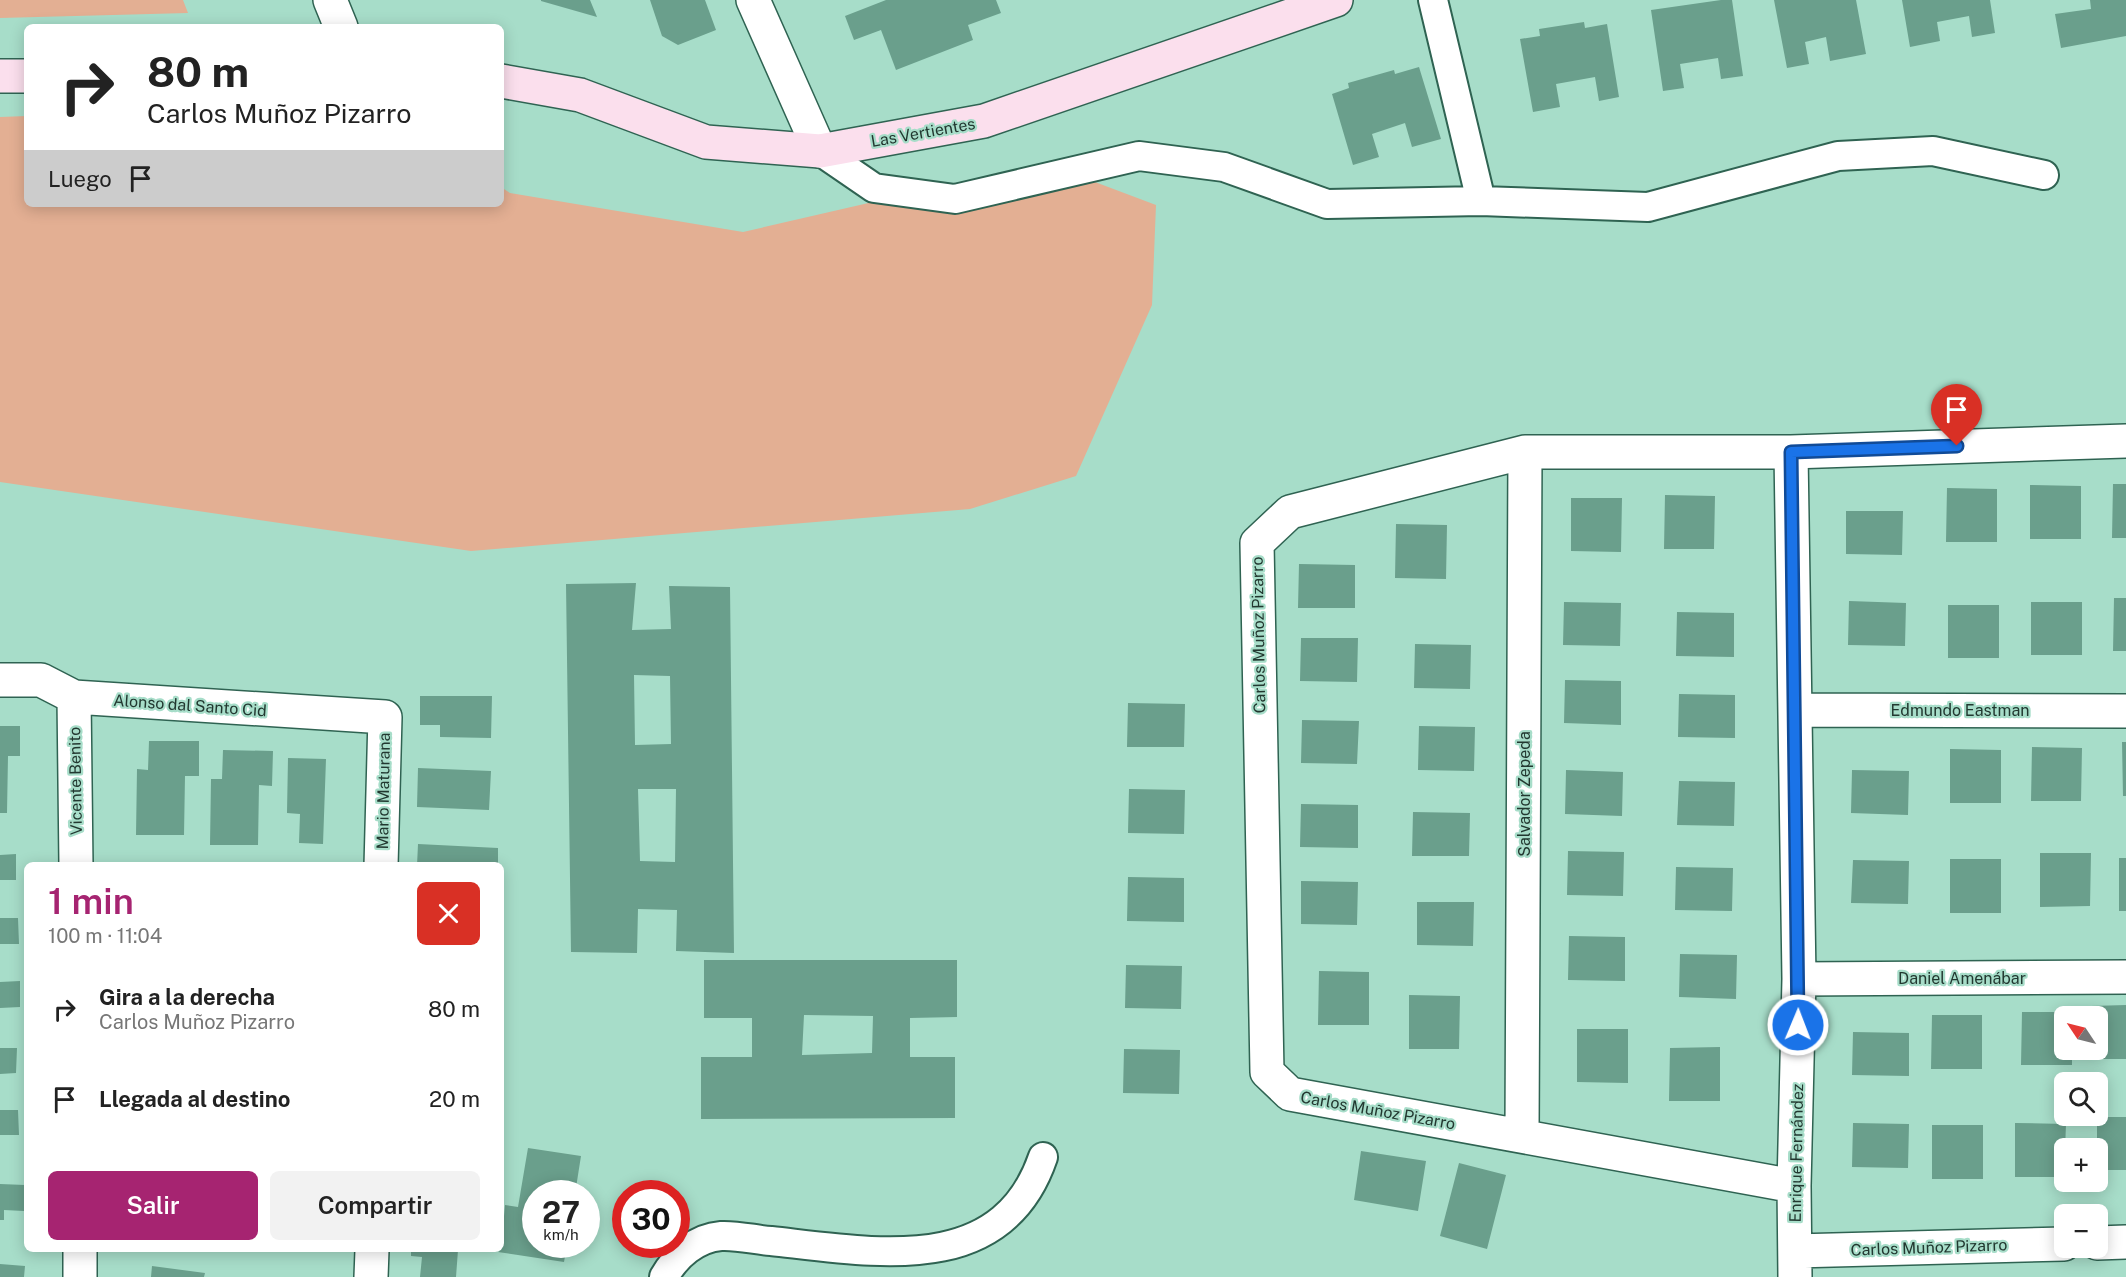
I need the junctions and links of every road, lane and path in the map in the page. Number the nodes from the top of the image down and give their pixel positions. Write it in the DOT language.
graph roads {
  1 [pos="330,0"];
  2 [pos="1336,0"];
  3 [pos="1433,0"];
  4 [pos="760,2"];
  5 [pos="340,24"];
  6 [pos="0,76"];
  7 [pos="24,76"];
  8 [pos="504,82"];
  9 [pos="820,151"];
  10 [pos="2044,175"];
  11 [pos="1482,201"];
  12 [pos="2126,441"];
  13 [pos="1525,452"];
  14 [pos="1791,452"];
  15 [pos="0,680"];
  16 [pos="74,697"];
  17 [pos="1795,710"];
  18 [pos="2126,711"];
  19 [pos="385,717"];
  20 [pos="76,862"];
  21 [pos="381,862"];
  22 [pos="2126,977"];
  23 [pos="1799,979"];
  24 [pos="1522,1135"];
  25 [pos="1043,1157"];
  26 [pos="1794,1186"];
  27 [pos="2126,1242"];
  28 [pos="2108,1243"];
  29 [pos="2054,1245"];
  30 [pos="80,1252"];
  31 [pos="372,1252"];
  32 [pos="1795,1264"];
  33 [pos="80,1277"];
  34 [pos="371,1277"];
  35 [pos="664,1277"];
  1 -- 5 [label="street"];
  2 -- 9 [label="street, Las Vertientes"];
  3 -- 11 [label="lane"];
  4 -- 9 [label="street"];
  6 -- 7 [label="street"];
  8 -- 9 [label="street, Las Vertientes"];
  9 -- 11 [label="lane"];
  10 -- 11 [label="lane"];
  12 -- 14 [label="street, Carlos Muñoz Pizarro"];
  13 -- 14 [label="street, Carlos Muñoz Pizarro"];
  13 -- 24 [label="street, Salvador Zepeda"];
  13 -- 24 [label="street, Carlos Muñoz Pizarro"];
  14 -- 17 [label="street, Enrique Fernández"];
  15 -- 16 [label="street, Alonso dal Santo Cid"];
  16 -- 19 [label="street, Alonso dal Santo Cid"];
  16 -- 20 [label="street, Vicente Benito"];
  17 -- 18 [label="street, Edmundo Eastman"];
  17 -- 23 [label="street, Enrique Fernández"];
  19 -- 21 [label="street, Mario Maturana"];
  22 -- 23 [label="street, Daniel Amenábar"];
  23 -- 26 [label="street, Enrique Fernández"];
  24 -- 26 [label="street, Carlos Muñoz Pizarro"];
  25 -- 35 [label="lane"];
  26 -- 32 [label="street, Enrique Fernández"];
  27 -- 28 [label="street"];
  29 -- 32 [label="street, Carlos Muñoz Pizarro"];
  30 -- 33 [label="street"];
  31 -- 34 [label="street"];
}
